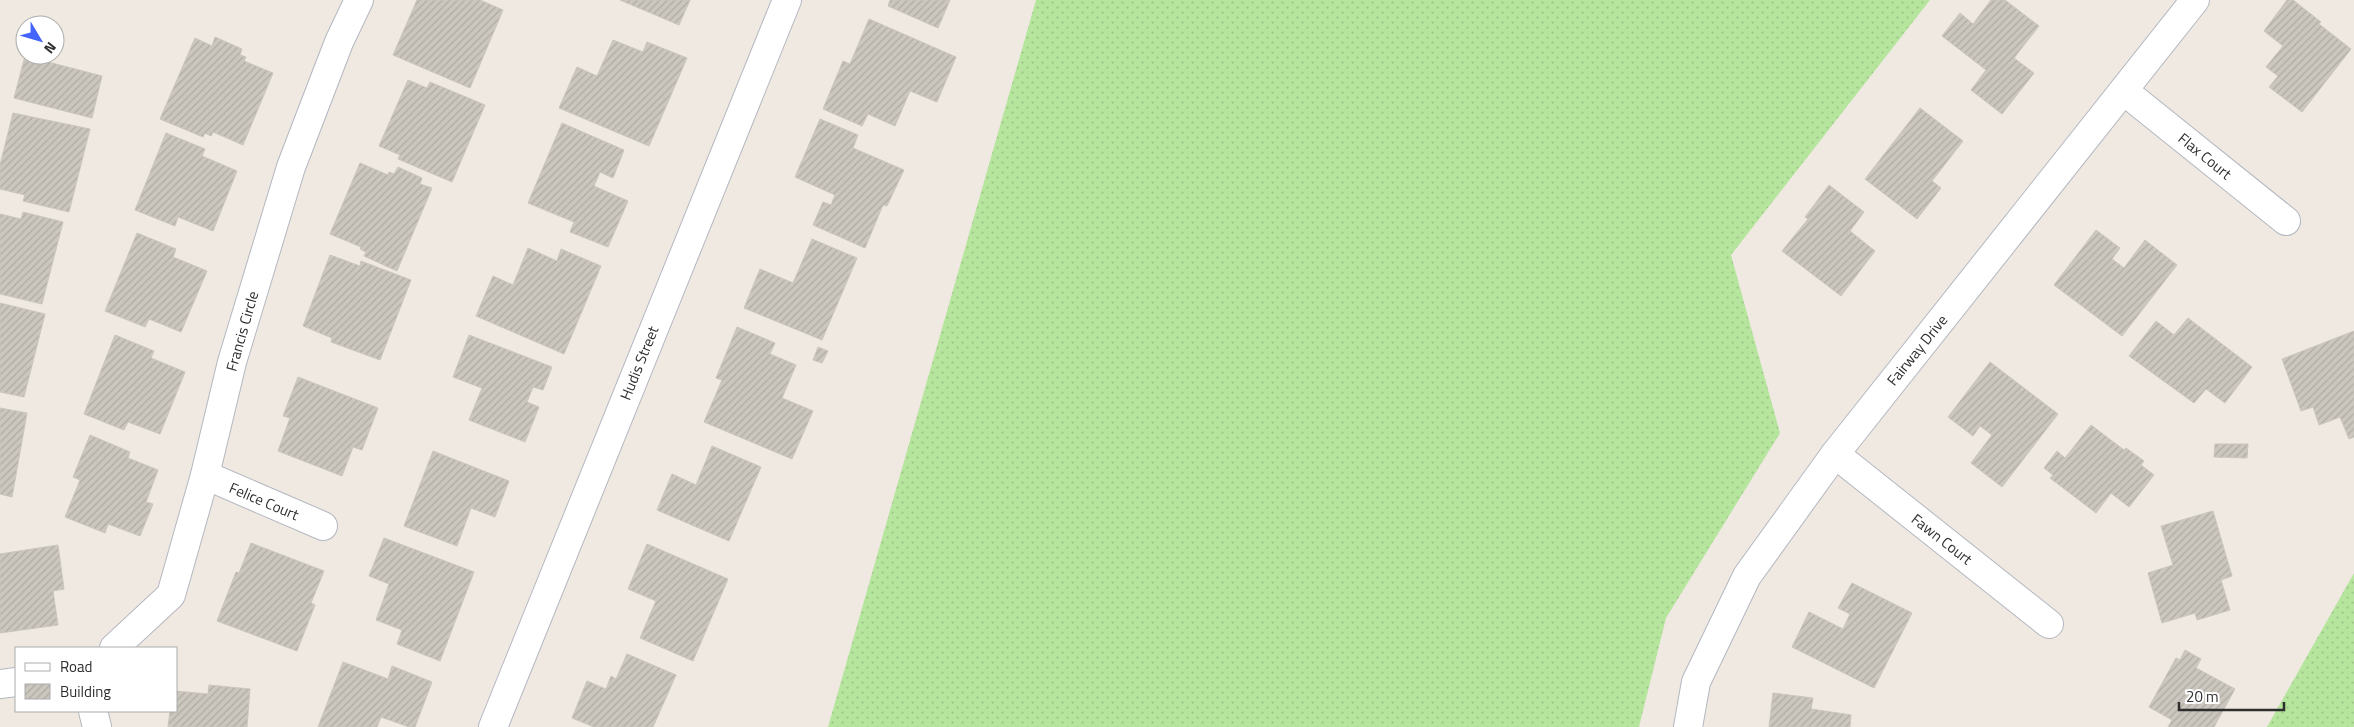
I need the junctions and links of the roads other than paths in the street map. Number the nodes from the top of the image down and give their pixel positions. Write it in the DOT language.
graph roads {
  1 [pos="359,0"];
  2 [pos="787,0"];
  3 [pos="2194,0"];
  4 [pos="2124,91"];
  5 [pos="2286,221"];
  6 [pos="1835,454"];
  7 [pos="205,475"];
  8 [pos="324,526"];
  9 [pos="2049,624"];
  10 [pos="115,647"];
  11 [pos="15,682"];
  12 [pos="0,684"];
  13 [pos="93,712"];
  14 [pos="97,727"];
  15 [pos="493,727"];
  16 [pos="1688,727"];
  1 -- 7 [label="street, Francis Circle"];
  2 -- 15 [label="street, Hudis Street"];
  3 -- 4 [label="street, Fairway Drive"];
  4 -- 5 [label="street, Flax Court"];
  4 -- 6 [label="street, Fairway Drive"];
  6 -- 9 [label="street, Fawn Court"];
  6 -- 16 [label="street, Fairway Drive"];
  7 -- 8 [label="street, Felice Court"];
  7 -- 10 [label="street, Francis Circle"];
  11 -- 12 [label="street"];
  13 -- 14 [label="street"];
}
